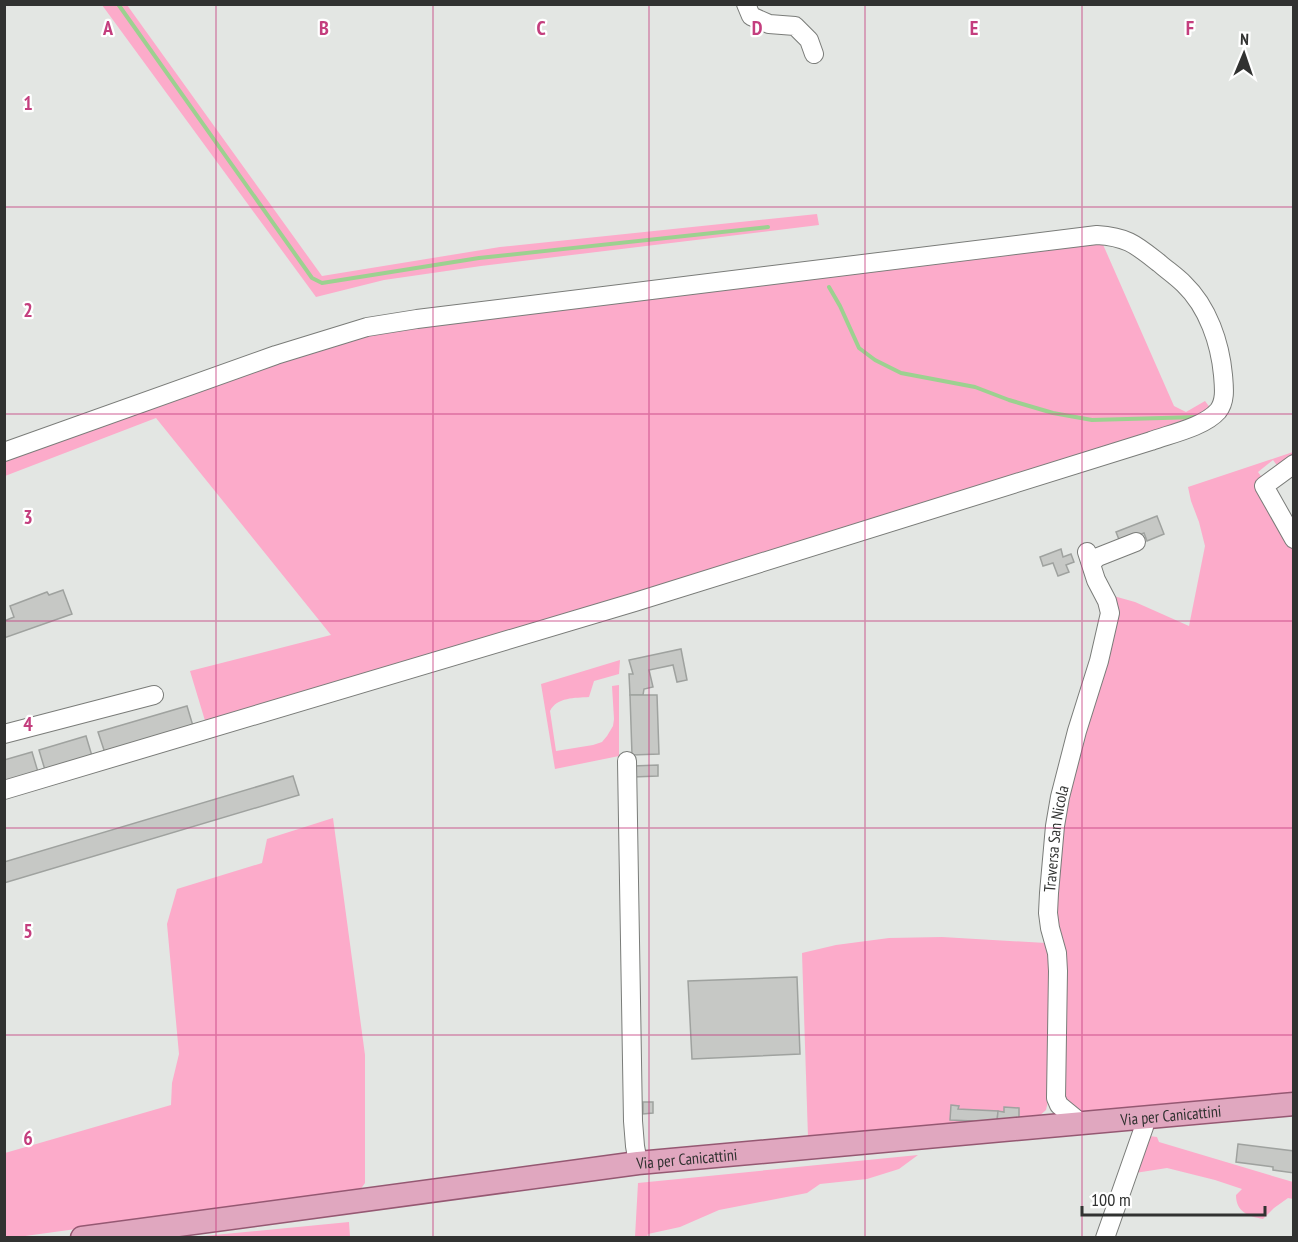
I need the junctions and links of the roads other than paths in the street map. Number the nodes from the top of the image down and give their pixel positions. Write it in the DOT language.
graph roads {
  1 [pos="746,4"];
  2 [pos="814,54"];
  3 [pos="4,452"];
  4 [pos="1293,464"];
  5 [pos="1293,538"];
  6 [pos="1136,542"];
  7 [pos="154,695"];
  8 [pos="4,734"];
  9 [pos="627,761"];
  10 [pos="4,790"];
  11 [pos="1293,1104"];
  12 [pos="1293,1114"];
  13 [pos="1081,1123"];
  14 [pos="1144,1127"];
  15 [pos="638,1163"];
  16 [pos="82,1238"];
  17 [pos="157,1238"];
  18 [pos="1105,1238"];
  1 -- 2 [label="street"];
  3 -- 10 [label="street"];
  4 -- 5 [label="street"];
  6 -- 13 [label="street, Traversa San Nicola"];
  7 -- 8 [label="street"];
  9 -- 15 [label="street"];
  11 -- 13 [label="main road, Via per Canicattini"];
  12 -- 14 [label="main road, Via per Canicattini"];
  13 -- 15 [label="main road, Via per Canicattini"];
  14 -- 17 [label="main road, Via per Canicattini"];
  14 -- 18 [label="street"];
  15 -- 16 [label="main road, Via per Canicattini"];
}
